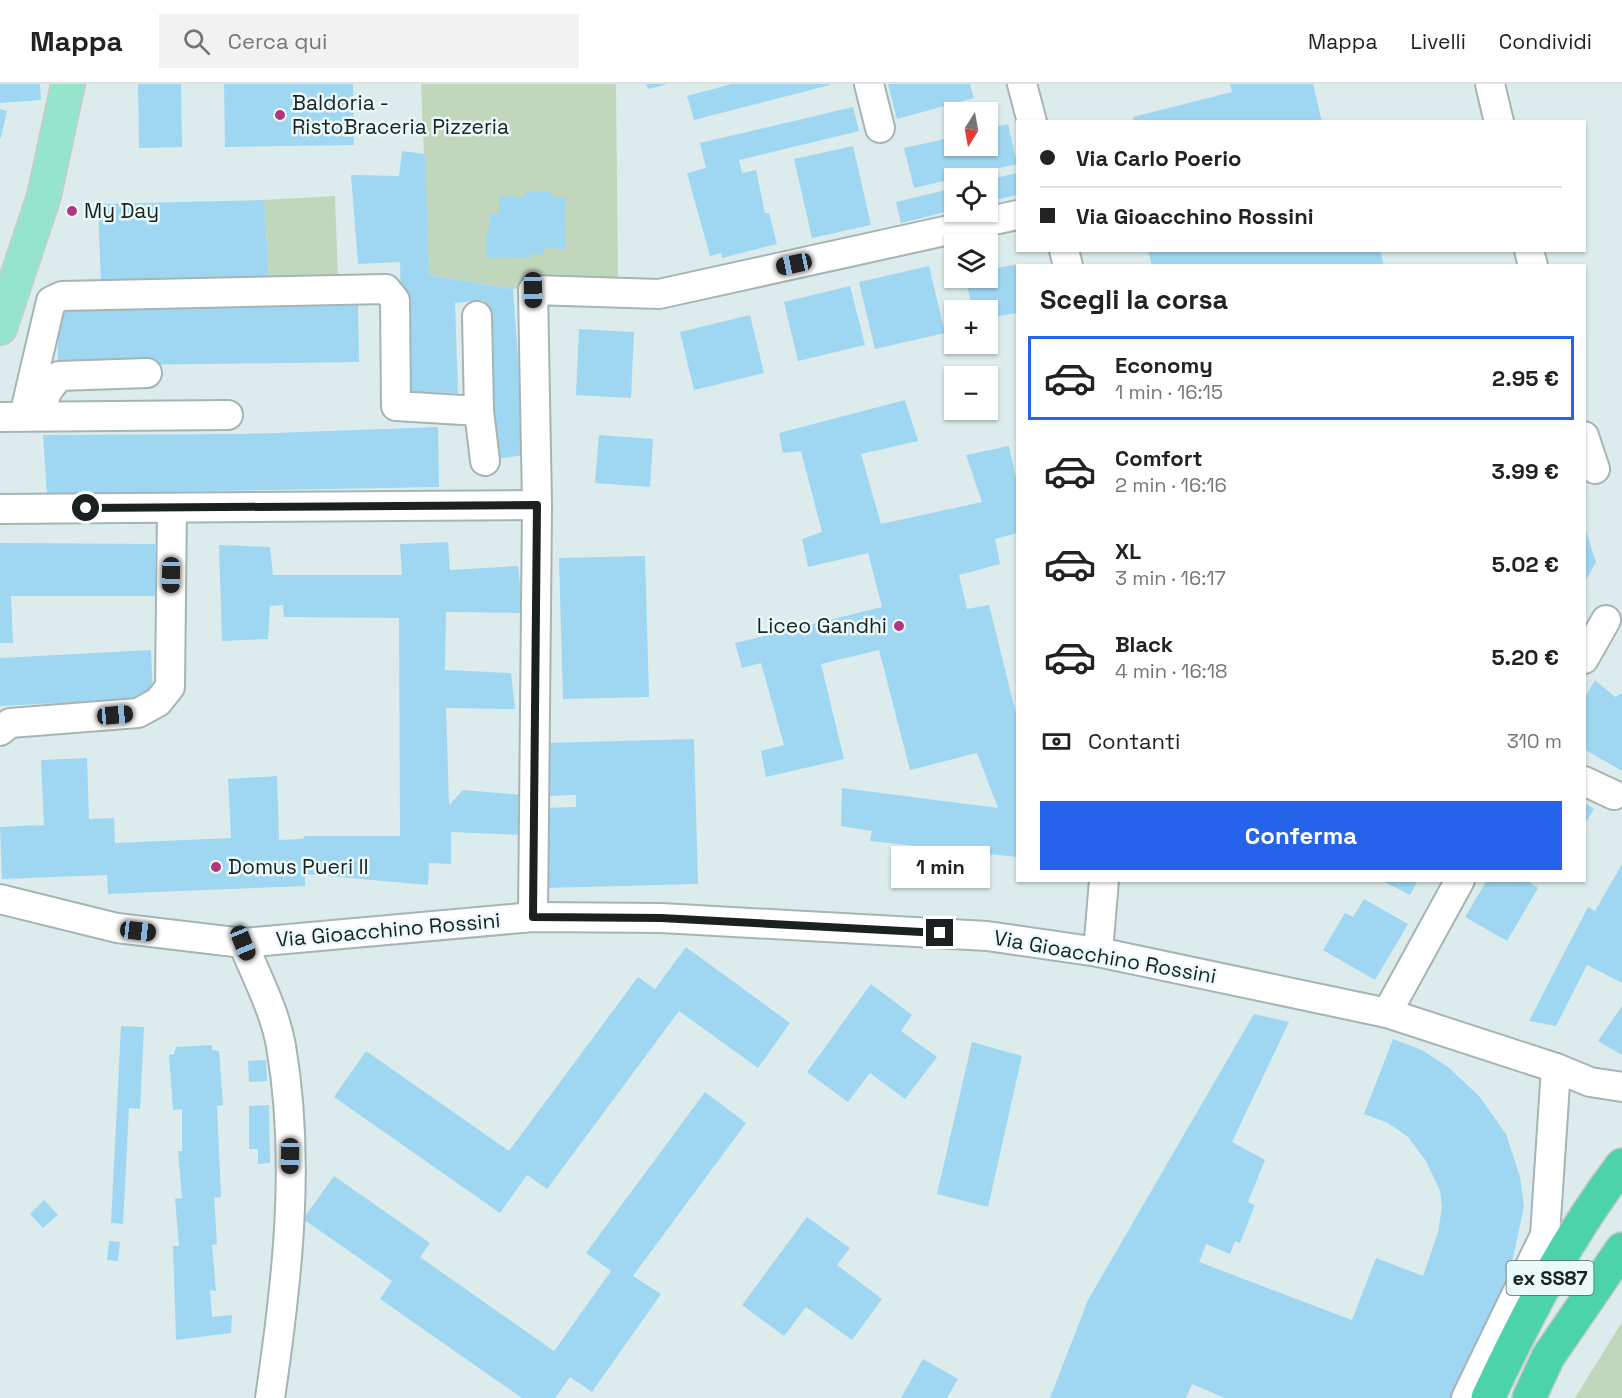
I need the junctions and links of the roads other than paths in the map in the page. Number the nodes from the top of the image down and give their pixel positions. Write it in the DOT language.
graph roads {
  1 [pos="68,84"];
  2 [pos="869,84"];
  3 [pos="1022,84"];
  4 [pos="1491,84"];
  5 [pos="1031,120"];
  6 [pos="1499,120"];
  7 [pos="880,128"];
  8 [pos="1016,215"];
  9 [pos="477,316"];
  10 [pos="0,328"];
  11 [pos="147,373"];
  12 [pos="479,411"];
  13 [pos="228,415"];
  14 [pos="21,416"];
  15 [pos="1586,442"];
  16 [pos="485,461"];
  17 [pos="1595,469"];
  18 [pos="537,505"];
  19 [pos="172,508"];
  20 [pos="0,509"];
  21 [pos="1606,620"];
  22 [pos="1586,655"];
  23 [pos="3,725"];
  24 [pos="1586,782"];
  25 [pos="1614,795"];
  26 [pos="1104,882"];
  27 [pos="1459,882"];
  28 [pos="0,899"];
  29 [pos="533,917"];
  30 [pos="243,943"];
  31 [pos="1098,952"];
  32 [pos="1386,1013"];
  33 [pos="1557,1068"];
  34 [pos="1590,1082"];
  35 [pos="1622,1087"];
  36 [pos="1622,1109"];
  37 [pos="1622,1147"];
  38 [pos="1622,1166"];
  39 [pos="1586,1212"];
  40 [pos="1622,1250"];
  41 [pos="270,1398"];
  42 [pos="1466,1398"];
  43 [pos="1488,1398"];
  44 [pos="1529,1398"];
  1 -- 10 [label="main road"];
  2 -- 7 [label="street"];
  3 -- 5 [label="street"];
  4 -- 6 [label="street"];
  8 -- 18 [label="street"];
  9 -- 12 [label="street"];
  11 -- 14 [label="street"];
  12 -- 14 [label="street"];
  12 -- 16 [label="street"];
  13 -- 14 [label="street"];
  15 -- 17 [label="street"];
  18 -- 19 [label="street"];
  18 -- 29 [label="street"];
  19 -- 20 [label="street"];
  19 -- 23 [label="street"];
  21 -- 22 [label="street"];
  24 -- 25 [label="street"];
  26 -- 31 [label="street"];
  27 -- 32 [label="street"];
  28 -- 30 [label="street, Via Gioacchino Rossini"];
  29 -- 30 [label="street, Via Gioacchino Rossini"];
  29 -- 31 [label="street, Via Gioacchino Rossini"];
  30 -- 41 [label="street"];
  31 -- 32 [label="street, Via Gioacchino Rossini"];
  32 -- 33 [label="street, Via Gioacchino Rossini"];
  33 -- 34 [label="street, Via Gioacchino Rossini"];
  33 -- 42 [label="street"];
  34 -- 35 [label="street"];
  34 -- 36 [label="street"];
  37 -- 39 [label="highway"];
  38 -- 39 [label="highway, ex SS87"];
  39 -- 43 [label="highway, ex SS87"];
  40 -- 44 [label="highway, ex SS87"];
}
